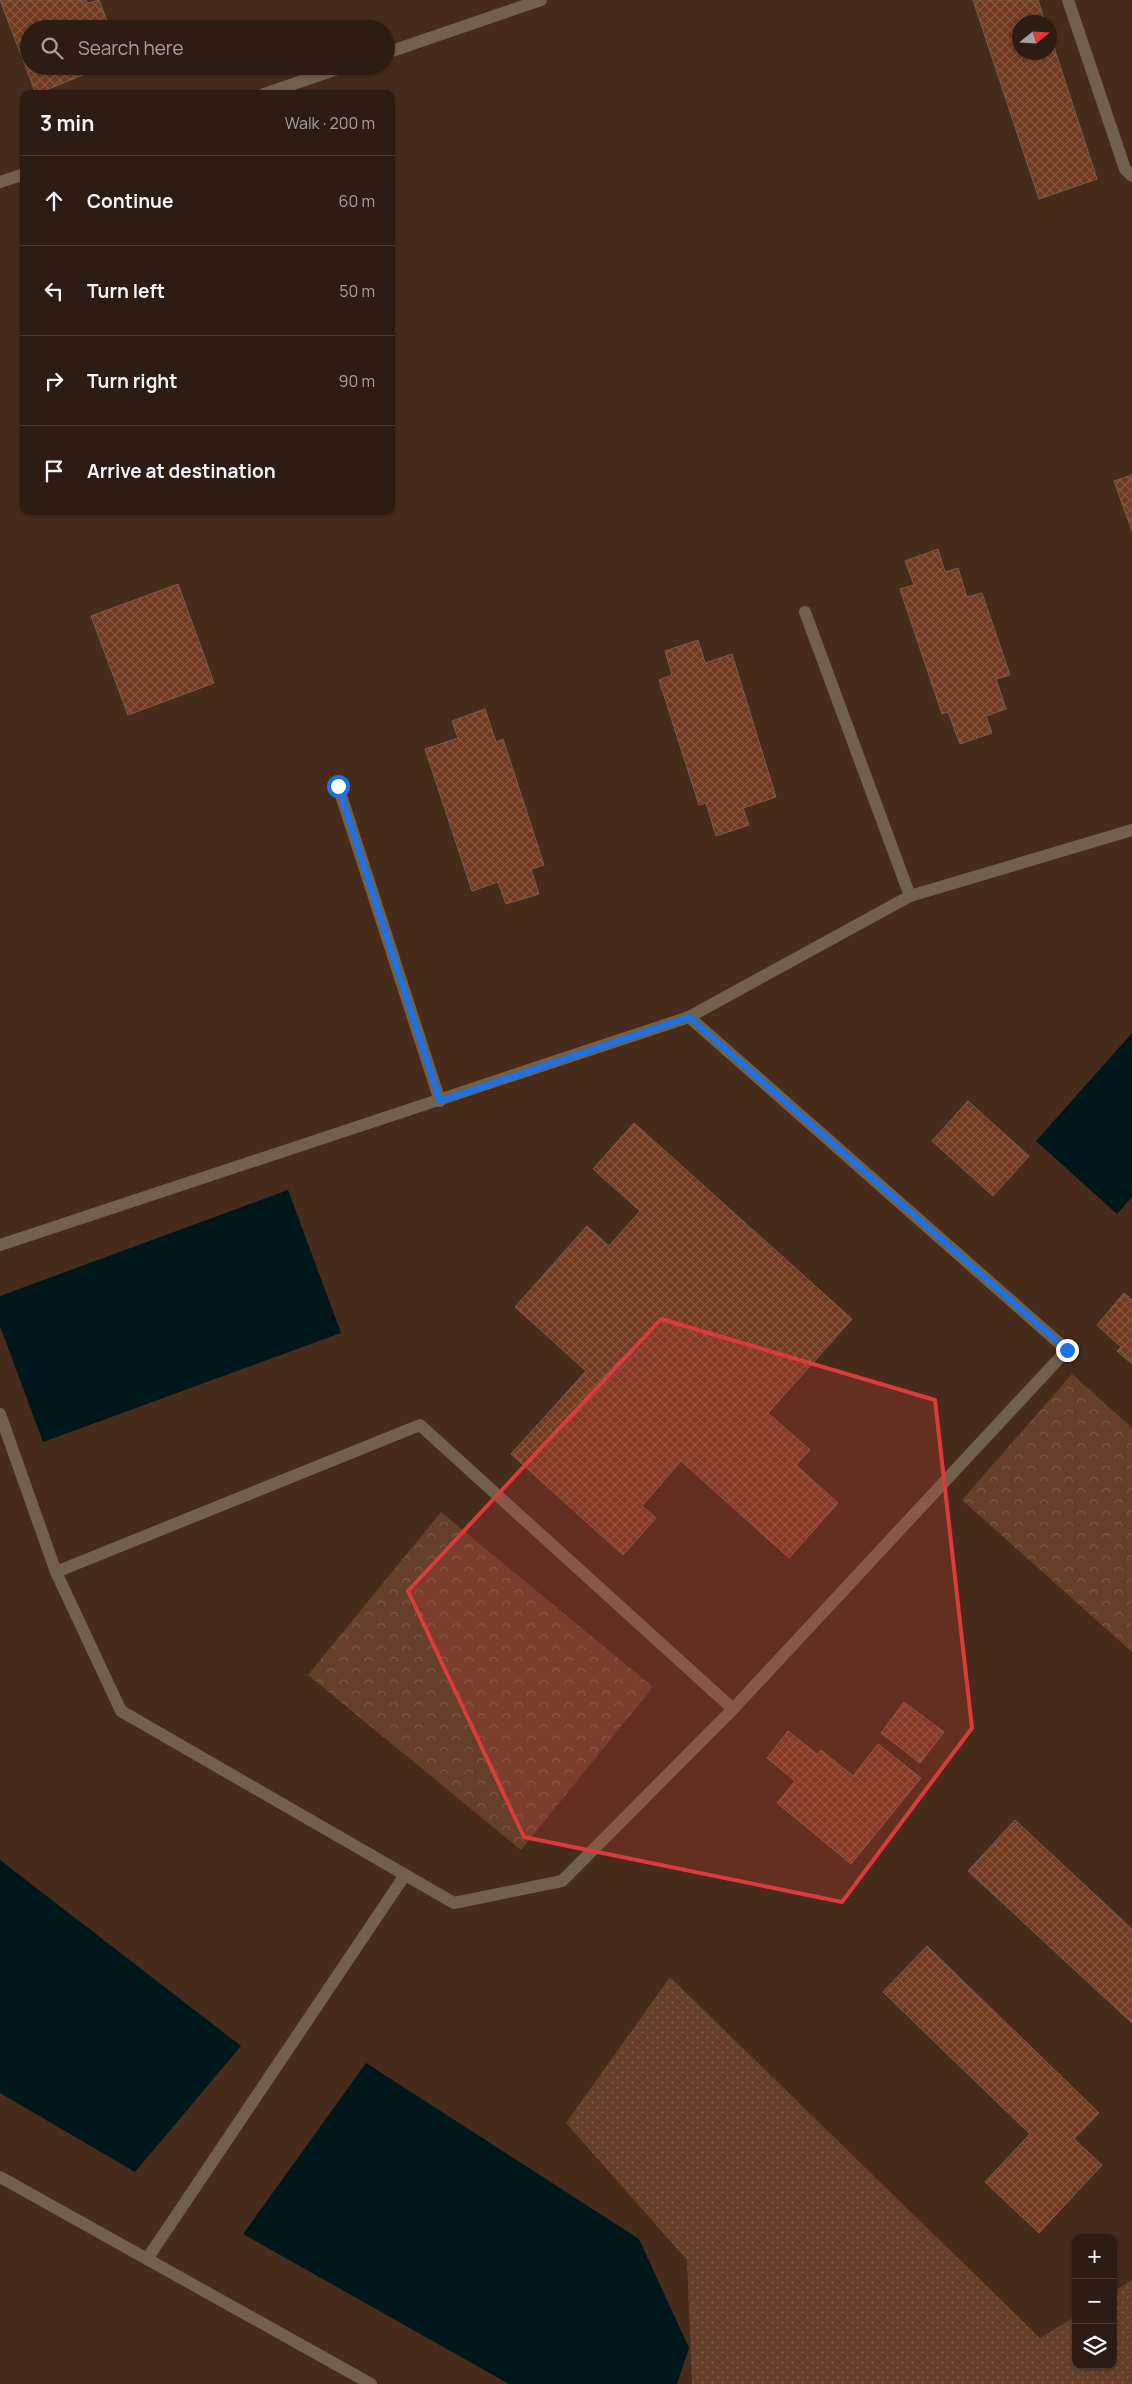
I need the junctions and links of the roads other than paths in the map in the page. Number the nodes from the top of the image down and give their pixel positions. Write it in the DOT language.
graph roads {
  1 [pos="541,0"];
  2 [pos="1068,0"];
  3 [pos="395,50"];
  4 [pos="320,75"];
  5 [pos="276,90"];
  6 [pos="20,175"];
  7 [pos="1132,176"];
  8 [pos="0,182"];
  9 [pos="805,612"];
  10 [pos="338,786"];
  11 [pos="1132,830"];
  12 [pos="910,896"];
  13 [pos="689,1017"];
  14 [pos="440,1101"];
  15 [pos="0,1245"];
  16 [pos="0,1414"];
  17 [pos="56,1572"];
  18 [pos="734,1709"];
  19 [pos="405,1875"];
  20 [pos="0,2177"];
  21 [pos="147,2259"];
  22 [pos="371,2384"];
  1 -- 3 [label="street"];
  2 -- 7 [label="street"];
  4 -- 5 [label="street"];
  6 -- 8 [label="street"];
  9 -- 12 [label="street"];
  10 -- 14 [label="street"];
  11 -- 12 [label="street"];
  12 -- 13 [label="street"];
  13 -- 14 [label="street"];
  13 -- 18 [label="street"];
  14 -- 15 [label="street"];
  16 -- 17 [label="street"];
  17 -- 18 [label="street"];
  17 -- 19 [label="street"];
  18 -- 19 [label="street"];
  19 -- 21 [label="street"];
  20 -- 21 [label="street"];
  21 -- 22 [label="street"];
}
